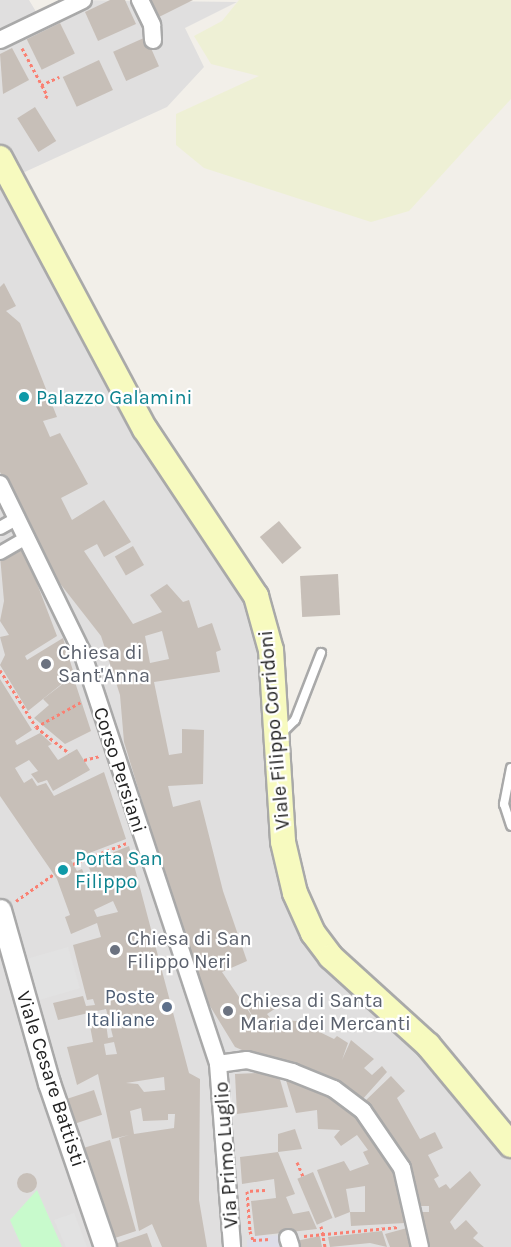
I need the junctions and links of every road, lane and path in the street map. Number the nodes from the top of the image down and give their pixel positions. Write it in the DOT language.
graph roads {
  1 [pos="84,0"];
  2 [pos="140,0"];
  3 [pos="7,37"];
  4 [pos="153,40"];
  5 [pos="59,77"];
  6 [pos="41,85"];
  7 [pos="45,100"];
  8 [pos="0,159"];
  9 [pos="0,484"];
  10 [pos="18,518"];
  11 [pos="0,528"];
  12 [pos="28,537"];
  13 [pos="0,553"];
  14 [pos="321,653"];
  15 [pos="0,670"];
  16 [pos="96,694"];
  17 [pos="36,727"];
  18 [pos="274,742"];
  19 [pos="69,753"];
  20 [pos="511,768"];
  21 [pos="511,826"];
  22 [pos="142,838"];
  23 [pos="73,864"];
  24 [pos="54,874"];
  25 [pos="1,916"];
  26 [pos="218,1064"];
  27 [pos="511,1145"];
  28 [pos="297,1162"];
  29 [pos="303,1176"];
  30 [pos="265,1190"];
  31 [pos="413,1223"];
  32 [pos="321,1226"];
  33 [pos="323,1233"];
  34 [pos="290,1243"];
  35 [pos="105,1247"];
  36 [pos="232,1247"];
  37 [pos="326,1247"];
  38 [pos="420,1247"];
  1 -- 3 [label="street"];
  2 -- 4 [label="street"];
  3 -- 6 [label="path"];
  5 -- 6 [label="path"];
  6 -- 7 [label="path"];
  8 -- 18 [label="main road, Viale Filippo Corridoni"];
  9 -- 10 [label="street, Corso Persiani"];
  10 -- 11 [label="street"];
  10 -- 12 [label="street, Corso Persiani"];
  12 -- 13 [label="street"];
  12 -- 16 [label="street, Corso Persiani"];
  14 -- 18 [label="lane"];
  15 -- 17 [label="path"];
  16 -- 17 [label="path"];
  16 -- 22 [label="street, Corso Persiani"];
  17 -- 19 [label="path"];
  18 -- 27 [label="main road, Viale Filippo Corridoni"];
  20 -- 21 [label="lane"];
  22 -- 23 [label="path"];
  22 -- 26 [label="street, Corso Persiani"];
  24 -- 25 [label="path"];
  25 -- 35 [label="street, Viale Cesare Battisti"];
  26 -- 31 [label="street"];
  26 -- 36 [label="street, Via Primo Luglio"];
  28 -- 29 [label="path"];
  30 -- 34 [label="path"];
  31 -- 33 [label="path"];
  31 -- 38 [label="street"];
  32 -- 33 [label="path"];
  33 -- 34 [label="path"];
  33 -- 37 [label="path"];
}
